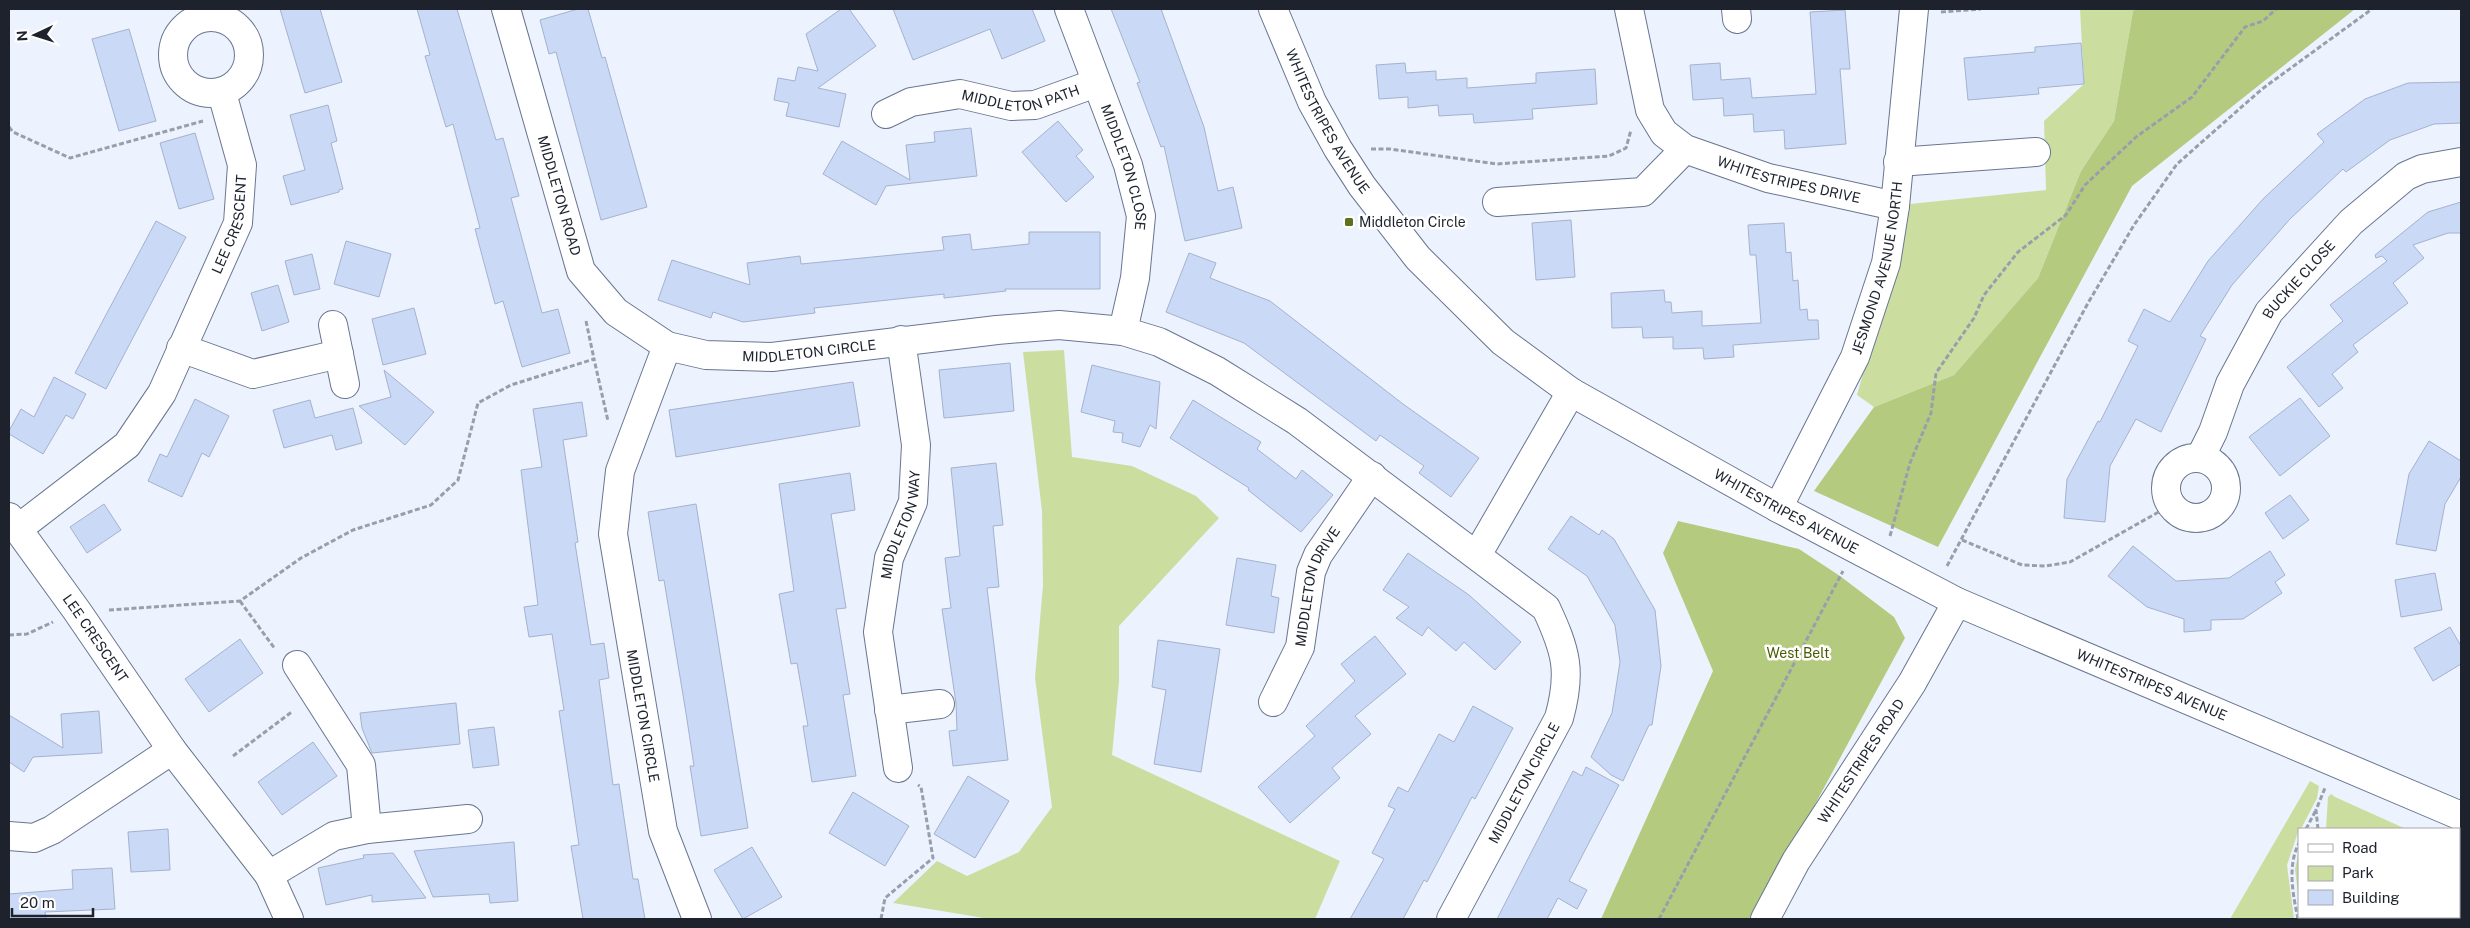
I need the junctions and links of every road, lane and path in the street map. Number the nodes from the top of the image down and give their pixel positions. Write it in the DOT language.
graph roads {
  1 [pos="506,9"];
  2 [pos="1069,9"];
  3 [pos="1273,9"];
  4 [pos="1628,9"];
  5 [pos="1981,9"];
  6 [pos="2276,9"];
  7 [pos="2372,9"];
  8 [pos="1913,11"];
  9 [pos="1096,83"];
  10 [pos="225,103"];
  11 [pos="1650,110"];
  12 [pos="886,114"];
  13 [pos="9,127"];
  14 [pos="1338,149"];
  15 [pos="1685,149"];
  16 [pos="2036,152"];
  17 [pos="1898,162"];
  18 [pos="2461,162"];
  19 [pos="1497,202"];
  20 [pos="1895,206"];
  21 [pos="333,325"];
  22 [pos="1123,331"];
  23 [pos="901,340"];
  24 [pos="667,346"];
  25 [pos="181,348"];
  26 [pos="339,354"];
  27 [pos="346,384"];
  28 [pos="1571,392"];
  29 [pos="609,425"];
  30 [pos="2200,458"];
  31 [pos="1372,476"];
  32 [pos="2171,505"];
  33 [pos="1778,508"];
  34 [pos="14,522"];
  35 [pos="1894,540"];
  36 [pos="1962,540"];
  37 [pos="1854,548"];
  38 [pos="1477,555"];
  39 [pos="1946,567"];
  40 [pos="1934,577"];
  41 [pos="240,601"];
  42 [pos="1957,602"];
  43 [pos="108,610"];
  44 [pos="78,611"];
  45 [pos="9,635"];
  46 [pos="297,665"];
  47 [pos="316,695"];
  48 [pos="1273,702"];
  49 [pos="940,704"];
  50 [pos="889,710"];
  51 [pos="172,750"];
  52 [pos="233,756"];
  53 [pos="2335,762"];
  54 [pos="898,768"];
  55 [pos="2316,810"];
  56 [pos="2461,816"];
  57 [pos="468,819"];
  58 [pos="2307,828"];
  59 [pos="2318,828"];
  60 [pos="367,829"];
  61 [pos="9,836"];
  62 [pos="2298,845"];
  63 [pos="269,875"];
  64 [pos="289,919"];
  65 [pos="698,919"];
  66 [pos="881,919"];
  67 [pos="1451,919"];
  68 [pos="1659,919"];
  69 [pos="1765,919"];
  70 [pos="2298,919"];
  1 -- 24 [label="street, MIDDLETON ROAD"];
  2 -- 9 [label="street, MIDDLETON CLOSE"];
  3 -- 14 [label="street, WHITESTRIPES AVENUE"];
  4 -- 11 [label="street, WHITESTRIPES DRIVE"];
  5 -- 8 [label="path"];
  6 -- 35 [label="path"];
  7 -- 36 [label="path"];
  8 -- 17 [label="street, JESMOND AVENUE NORTH"];
  9 -- 12 [label="street, MIDDLETON PATH"];
  9 -- 22 [label="street, MIDDLETON CLOSE"];
  10 -- 13 [label="path"];
  10 -- 25 [label="street, LEE CRESCENT"];
  11 -- 14 [label="path"];
  11 -- 15 [label="street, WHITESTRIPES DRIVE"];
  14 -- 28 [label="street, WHITESTRIPES AVENUE"];
  15 -- 19 [label="street"];
  15 -- 20 [label="street, WHITESTRIPES DRIVE"];
  16 -- 17 [label="street"];
  17 -- 20 [label="street, JESMOND AVENUE NORTH"];
  18 -- 30 [label="street, BUCKIE CLOSE"];
  20 -- 33 [label="street, JESMOND AVENUE NORTH"];
  21 -- 26 [label="street"];
  22 -- 23 [label="street, MIDDLETON CIRCLE"];
  22 -- 31 [label="street, MIDDLETON CIRCLE"];
  23 -- 24 [label="street, MIDDLETON CIRCLE"];
  23 -- 50 [label="street, MIDDLETON WAY"];
  24 -- 65 [label="street, MIDDLETON CIRCLE"];
  25 -- 26 [label="street"];
  25 -- 34 [label="street, LEE CRESCENT"];
  26 -- 27 [label="street"];
  28 -- 33 [label="street, WHITESTRIPES AVENUE"];
  28 -- 38 [label="street"];
  29 -- 41 [label="path"];
  30 -- 32 [label="street"];
  30 -- 32 [label="street"];
  31 -- 38 [label="street, MIDDLETON CIRCLE"];
  31 -- 48 [label="street, MIDDLETON DRIVE"];
  32 -- 36 [label="path"];
  33 -- 37 [label="street, WHITESTRIPES AVENUE"];
  34 -- 44 [label="street, LEE CRESCENT"];
  36 -- 39 [label="path"];
  37 -- 40 [label="street, WHITESTRIPES AVENUE"];
  37 -- 68 [label="path"];
  38 -- 67 [label="street, MIDDLETON CIRCLE"];
  39 -- 40 [label="path"];
  39 -- 40 [label="path"];
  40 -- 42 [label="street, WHITESTRIPES AVENUE"];
  41 -- 43 [label="path"];
  41 -- 46 [label="path"];
  42 -- 53 [label="street, WHITESTRIPES AVENUE"];
  42 -- 69 [label="street, WHITESTRIPES ROAD"];
  44 -- 45 [label="path"];
  44 -- 51 [label="street, LEE CRESCENT"];
  46 -- 47 [label="street"];
  47 -- 52 [label="path"];
  47 -- 60 [label="street"];
  49 -- 50 [label="street"];
  50 -- 54 [label="street, MIDDLETON WAY"];
  51 -- 61 [label="street"];
  51 -- 63 [label="street, LEE CRESCENT"];
  53 -- 55 [label="path"];
  53 -- 56 [label="street, WHITESTRIPES AVENUE"];
  54 -- 66 [label="path"];
  55 -- 58 [label="path"];
  55 -- 59 [label="path"];
  57 -- 60 [label="street"];
  60 -- 63 [label="street"];
  62 -- 70 [label="path"];
  63 -- 64 [label="street, LEE CRESCENT"];
}
